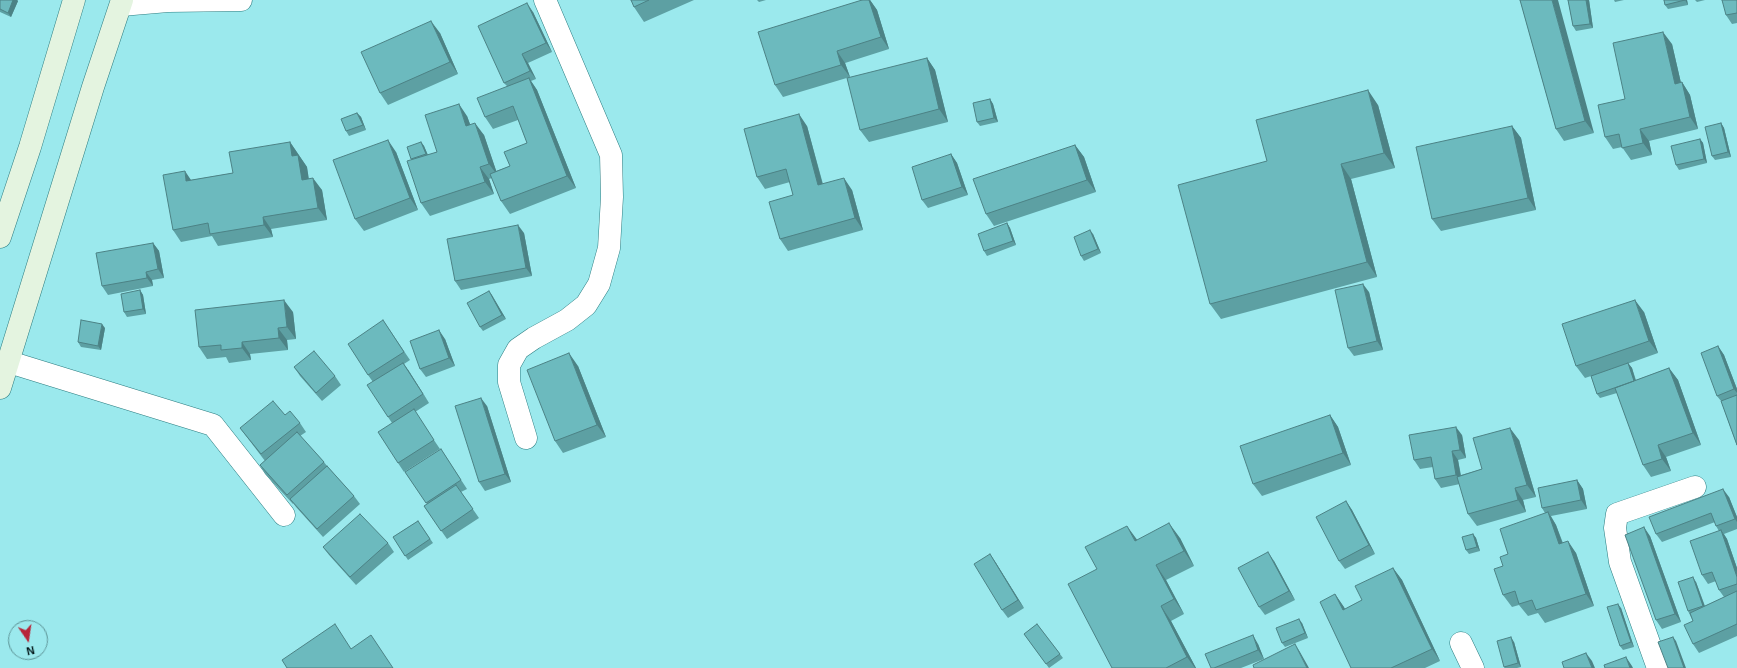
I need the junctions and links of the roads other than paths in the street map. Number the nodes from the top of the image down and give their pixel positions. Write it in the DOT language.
graph roads {
  1 [pos="74,0"];
  2 [pos="241,0"];
  3 [pos="545,0"];
  4 [pos="121,2"];
  5 [pos="0,237"];
  6 [pos="9,362"];
  7 [pos="0,388"];
  8 [pos="526,438"];
  9 [pos="1695,487"];
  10 [pos="284,516"];
  11 [pos="1461,643"];
  12 [pos="1473,668"];
  13 [pos="1658,668"];
  1 -- 5 [label="main road"];
  2 -- 4 [label="street"];
  3 -- 8 [label="street"];
  4 -- 6 [label="main road"];
  6 -- 7 [label="main road"];
  6 -- 10 [label="street"];
  9 -- 13 [label="street"];
  11 -- 12 [label="street"];
}
